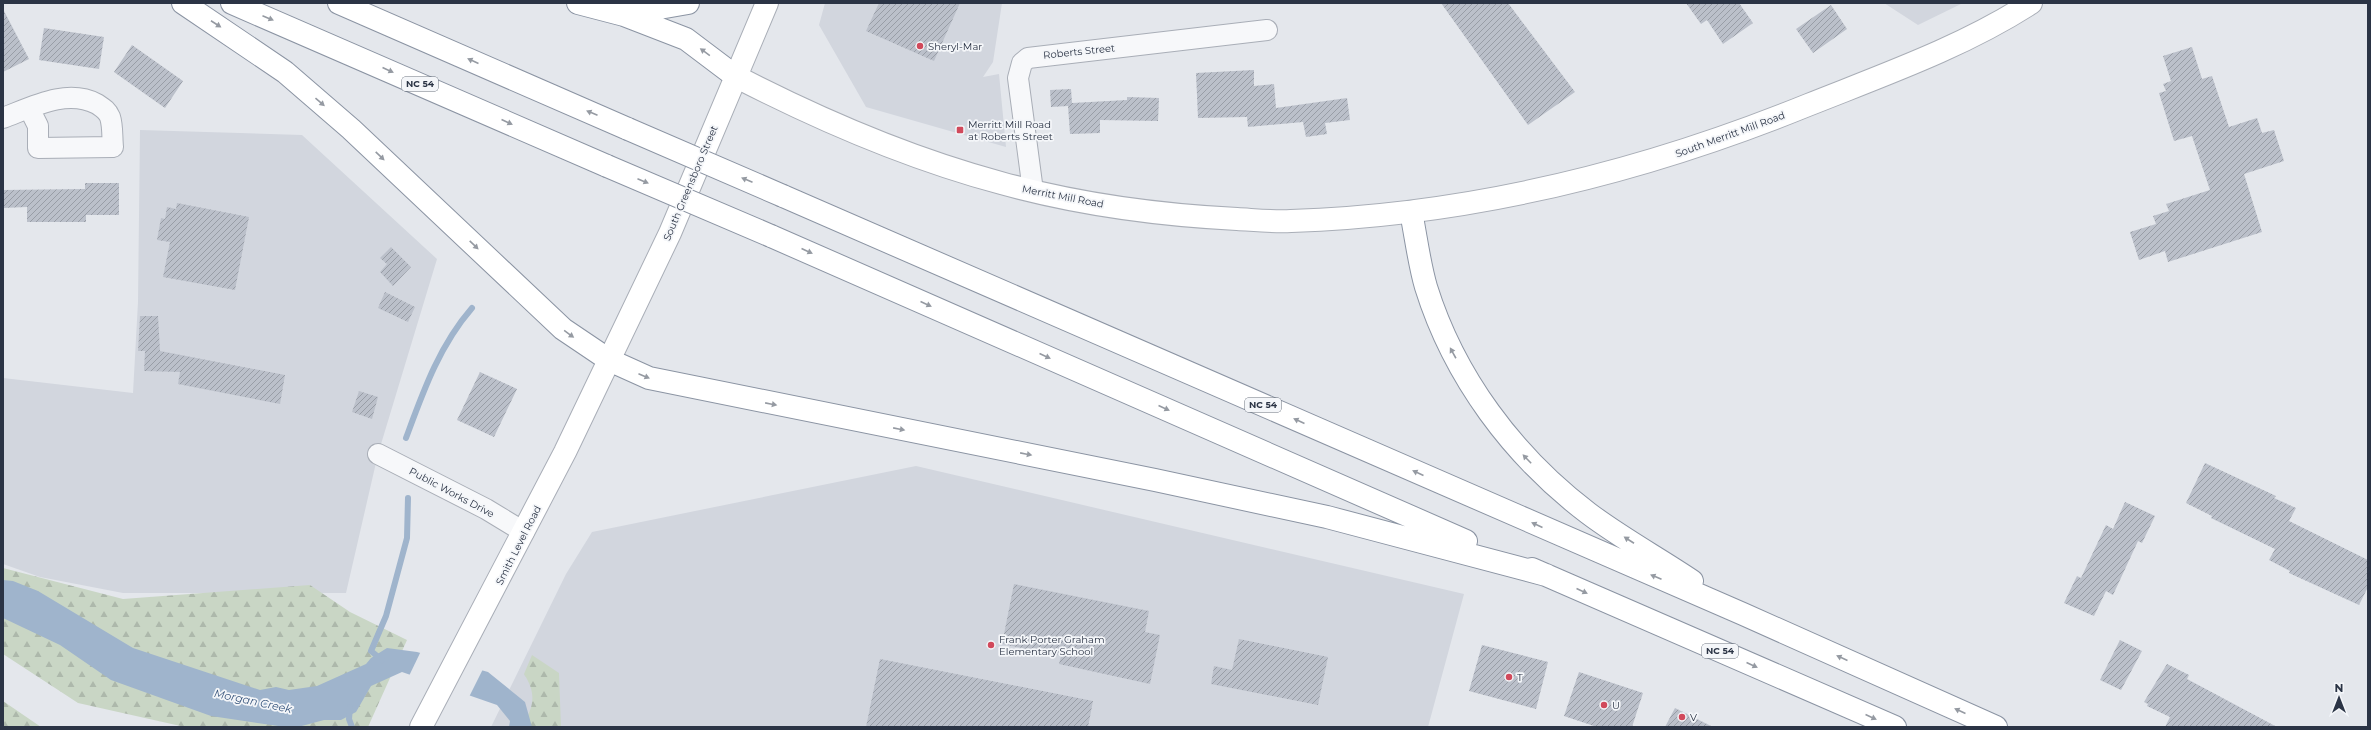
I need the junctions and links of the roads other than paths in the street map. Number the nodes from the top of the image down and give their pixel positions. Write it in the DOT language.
graph roads {
  1 [pos="183,3"];
  2 [pos="232,3"];
  3 [pos="339,3"];
  4 [pos="578,3"];
  5 [pos="688,3"];
  6 [pos="767,3"];
  7 [pos="2032,3"];
  8 [pos="624,15"];
  9 [pos="1267,30"];
  10 [pos="735,76"];
  11 [pos="29,108"];
  12 [pos="3,118"];
  13 [pos="1033,191"];
  14 [pos="1411,212"];
  15 [pos="609,360"];
  16 [pos="378,454"];
  17 [pos="524,532"];
  18 [pos="1546,575"];
  19 [pos="1744,614"];
  20 [pos="421,727"];
  21 [pos="1895,727"];
  22 [pos="1996,727"];
  1 -- 15 [label="main road, one-way"];
  2 -- 18 [label="main road, NC 54, one-way, bridge"];
  19 -- 3 [label="main road, NC 54, one-way, bridge"];
  4 -- 8 [label="main road, Merritt Mill Road"];
  5 -- 8 [label="main road"];
  6 -- 10 [label="main road, South Greensboro Street"];
  7 -- 14 [label="main road, South Merritt Mill Road"];
  10 -- 8 [label="main road, Merritt Mill Road, one-way"];
  9 -- 13 [label="street, Roberts Street"];
  10 -- 13 [label="main road, Merritt Mill Road"];
  10 -- 15 [label="main road, South Greensboro Street"];
  11 -- 12 [label="street"];
  13 -- 14 [label="main road, Merritt Mill Road"];
  19 -- 14 [label="main road, one-way"];
  15 -- 17 [label="main road, Smith Level Road"];
  15 -- 18 [label="main road, one-way"];
  16 -- 17 [label="street, Public Works Drive"];
  17 -- 20 [label="main road, Smith Level Road"];
  18 -- 21 [label="main road, NC 54, one-way"];
  22 -- 19 [label="main road, NC 54, one-way"];
}
